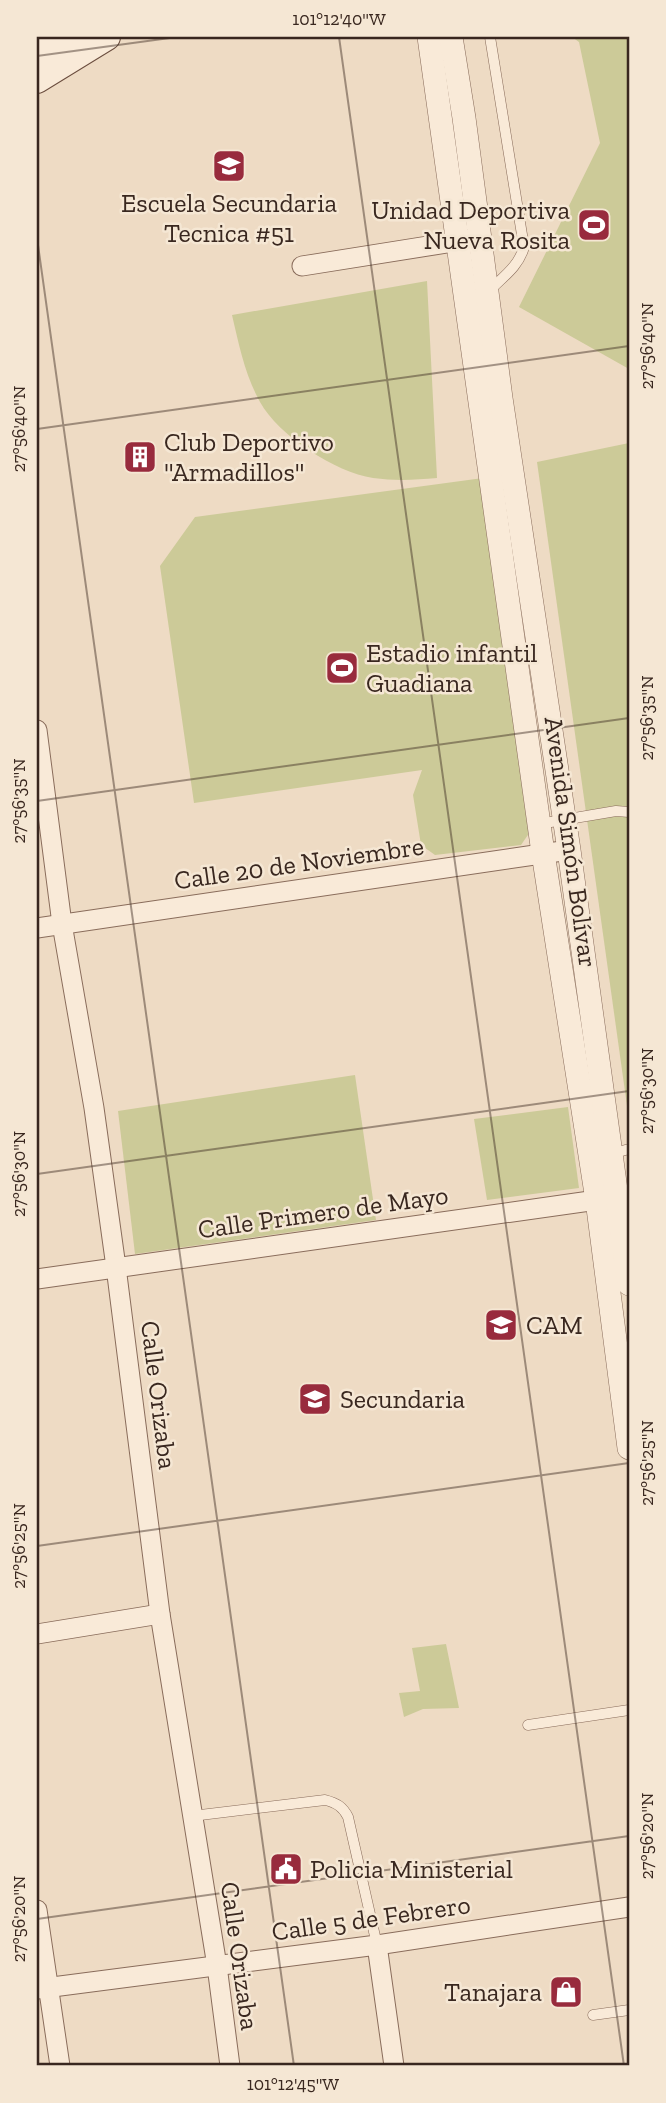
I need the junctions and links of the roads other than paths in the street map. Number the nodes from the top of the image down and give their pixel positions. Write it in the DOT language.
graph roads {
  1 [pos="67,37"];
  2 [pos="107,37"];
  3 [pos="429,37"];
  4 [pos="451,37"];
  5 [pos="490,37"];
  6 [pos="37,55"];
  7 [pos="37,80"];
  8 [pos="469,240"];
  9 [pos="302,266"];
  10 [pos="487,293"];
  11 [pos="37,730"];
  12 [pos="629,812"];
  13 [pos="564,821"];
  14 [pos="539,824"];
  15 [pos="569,850"];
  16 [pos="543,853"];
  17 [pos="62,924"];
  18 [pos="37,928"];
  19 [pos="610,1155"];
  20 [pos="607,1198"];
  21 [pos="116,1267"];
  22 [pos="37,1279"];
  23 [pos="629,1284"];
  24 [pos="629,1448"];
  25 [pos="160,1614"];
  26 [pos="37,1633"];
  27 [pos="629,1710"];
  28 [pos="528,1725"];
  29 [pos="192,1816"];
  30 [pos="629,1907"];
  31 [pos="37,1910"];
  32 [pos="377,1945"];
  33 [pos="218,1966"];
  34 [pos="43,1988"];
  35 [pos="629,2010"];
  36 [pos="593,2015"];
  37 [pos="60,2066"];
  38 [pos="230,2066"];
  39 [pos="394,2066"];
  1 -- 6 [label="main road"];
  2 -- 7 [label="main road"];
  3 -- 8 [label="street, Avenida Simón Bolívar"];
  4 -- 8 [label="street, Avenida Simón Bolívar"];
  5 -- 10 [label="lane"];
  8 -- 9 [label="street"];
  8 -- 10 [label="street, Avenida Simón Bolívar"];
  8 -- 14 [label="street, Avenida Simón Bolívar"];
  10 -- 13 [label="street, Avenida Simón Bolívar"];
  11 -- 17 [label="street, Calle Orizaba"];
  12 -- 13 [label="lane"];
  13 -- 14 [label="lane"];
  13 -- 15 [label="street, Avenida Simón Bolívar"];
  14 -- 16 [label="street, Avenida Simón Bolívar"];
  15 -- 16 [label="street, Calle 20 de Noviembre"];
  15 -- 19 [label="street, Avenida Simón Bolívar"];
  16 -- 17 [label="street, Calle 20 de Noviembre"];
  16 -- 19 [label="street, Avenida Simón Bolívar"];
  17 -- 18 [label="street, Calle 20 de Noviembre"];
  17 -- 21 [label="street, Calle Orizaba"];
  19 -- 20 [label="street, Avenida Simón Bolívar"];
  20 -- 21 [label="street, Calle Primero de Mayo"];
  20 -- 23 [label="street, Avenida Simón Bolívar"];
  20 -- 24 [label="street, Avenida Simón Bolívar"];
  21 -- 22 [label="street, Calle Primero de Mayo"];
  21 -- 25 [label="street, Calle Orizaba"];
  25 -- 26 [label="street"];
  25 -- 29 [label="street, Calle Orizaba"];
  27 -- 28 [label="lane"];
  29 -- 32 [label="lane"];
  29 -- 33 [label="street, Calle Orizaba"];
  30 -- 32 [label="street, Calle 5 de Febrero"];
  31 -- 34 [label="street"];
  32 -- 33 [label="street, Calle 5 de Febrero"];
  32 -- 39 [label="street"];
  33 -- 34 [label="street, Calle 5 de Febrero"];
  33 -- 38 [label="street, Calle Orizaba"];
  34 -- 37 [label="street"];
  35 -- 36 [label="lane"];
}
